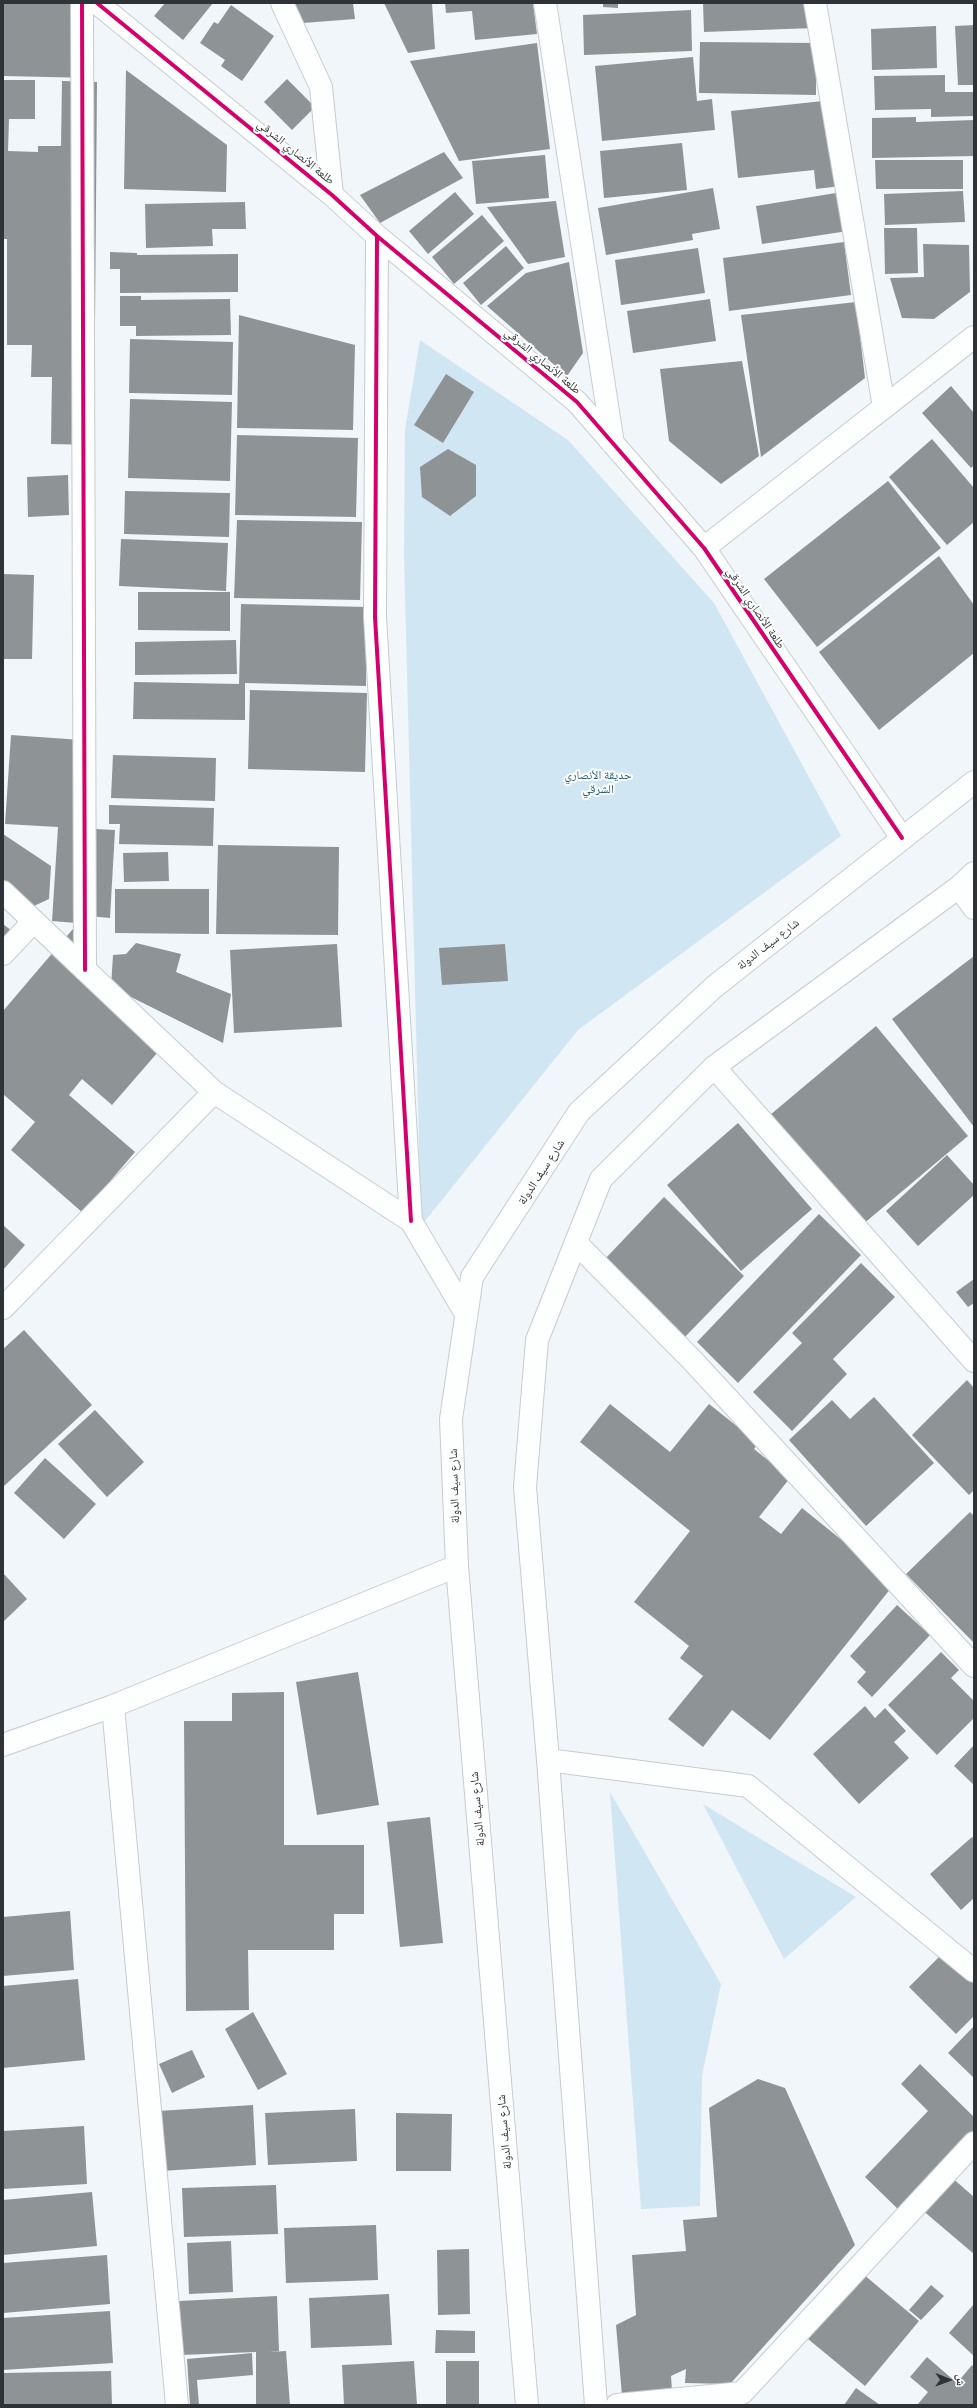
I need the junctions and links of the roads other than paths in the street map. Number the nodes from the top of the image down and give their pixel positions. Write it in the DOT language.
graph roads {
  1 [pos="82,3"];
  2 [pos="97,3"];
  3 [pos="282,3"];
  4 [pos="546,3"];
  5 [pos="815,3"];
  6 [pos="332,195"];
  7 [pos="377,236"];
  8 [pos="974,337"];
  9 [pos="884,407"];
  10 [pos="613,444"];
  11 [pos="704,548"];
  12 [pos="974,782"];
  13 [pos="902,838"];
  14 [pos="967,880"];
  15 [pos="3,892"];
  16 [pos="974,908"];
  17 [pos="34,921"];
  18 [pos="3,954"];
  19 [pos="85,970"];
  20 [pos="714,1067"];
  21 [pos="214,1092"];
  22 [pos="411,1221"];
  23 [pos="576,1243"];
  24 [pos="3,1308"];
  25 [pos="466,1314"];
  26 [pos="974,1361"];
  27 [pos="457,1566"];
  28 [pos="974,1666"];
  29 [pos="113,1706"];
  30 [pos="3,1745"];
  31 [pos="548,1760"];
  32 [pos="974,1971"];
  33 [pos="974,2143"];
  34 [pos="177,2405"];
  35 [pos="527,2405"];
  36 [pos="596,2405"];
  37 [pos="617,2405"];
  1 -- 19 [label="street"];
  2 -- 6 [label="street, طلعة الأنصاري الشرقي"];
  3 -- 6 [label="street"];
  4 -- 10 [label="street"];
  5 -- 9 [label="street"];
  6 -- 7 [label="street, طلعة الأنصاري الشرقي"];
  7 -- 10 [label="street, طلعة الأنصاري الشرقي"];
  7 -- 22 [label="street"];
  8 -- 9 [label="street"];
  9 -- 11 [label="street"];
  10 -- 11 [label="street, طلعة الأنصاري الشرقي"];
  11 -- 13 [label="street, طلعة الأنصاري الشرقي"];
  12 -- 13 [label="street, شارع سيف الدولة"];
  13 -- 25 [label="street, شارع سيف الدولة"];
  14 -- 16 [label="street"];
  14 -- 20 [label="street"];
  15 -- 17 [label="street"];
  17 -- 18 [label="street"];
  17 -- 19 [label="street"];
  19 -- 21 [label="street"];
  20 -- 23 [label="street"];
  20 -- 26 [label="street"];
  21 -- 22 [label="street"];
  21 -- 24 [label="street"];
  22 -- 25 [label="street"];
  23 -- 28 [label="street"];
  23 -- 31 [label="street"];
  25 -- 27 [label="street, شارع سيف الدولة"];
  27 -- 29 [label="street"];
  27 -- 35 [label="street, شارع سيف الدولة"];
  29 -- 30 [label="street"];
  29 -- 34 [label="street"];
  31 -- 32 [label="street"];
  31 -- 36 [label="street"];
  33 -- 37 [label="street"];
}
